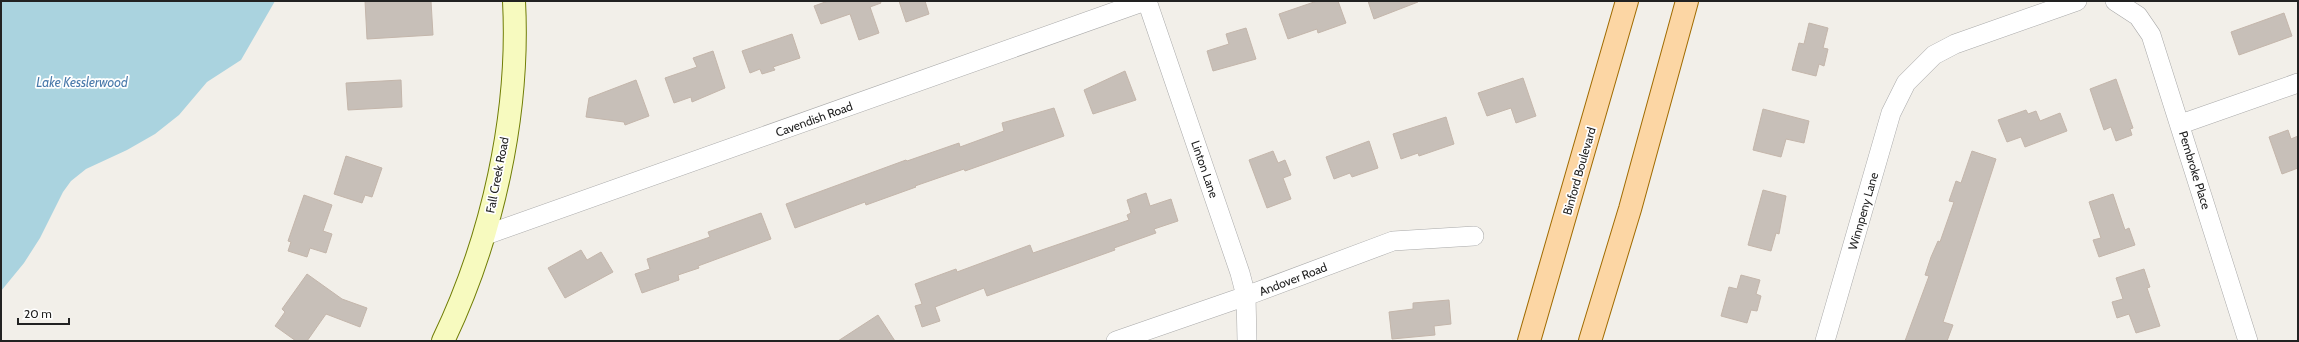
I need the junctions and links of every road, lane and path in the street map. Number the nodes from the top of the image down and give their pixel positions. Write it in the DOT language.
graph roads {
  1 [pos="514,1"];
  2 [pos="1146,1"];
  3 [pos="1627,1"];
  4 [pos="1688,1"];
  5 [pos="2077,1"];
  6 [pos="2121,4"];
  7 [pos="2298,83"];
  8 [pos="2181,124"];
  9 [pos="483,236"];
  10 [pos="1474,236"];
  11 [pos="1246,296"];
  12 [pos="443,341"];
  13 [pos="1116,341"];
  14 [pos="1247,341"];
  15 [pos="1529,341"];
  16 [pos="1590,341"];
  17 [pos="1825,341"];
  18 [pos="2248,341"];
  1 -- 9 [label="main road, Fall Creek Road"];
  2 -- 9 [label="street, Cavendish Road"];
  2 -- 11 [label="street, Linton Lane"];
  3 -- 15 [label="main road, Binford Boulevard"];
  4 -- 16 [label="main road"];
  5 -- 17 [label="street, Winnpeny Lane"];
  6 -- 8 [label="street, Pembroke Place"];
  7 -- 8 [label="street"];
  8 -- 18 [label="street, Pembroke Place"];
  9 -- 12 [label="main road, Fall Creek Road"];
  10 -- 11 [label="street, Andover Road"];
  11 -- 13 [label="street, Andover Road"];
  11 -- 14 [label="street, Linton Lane"];
}
